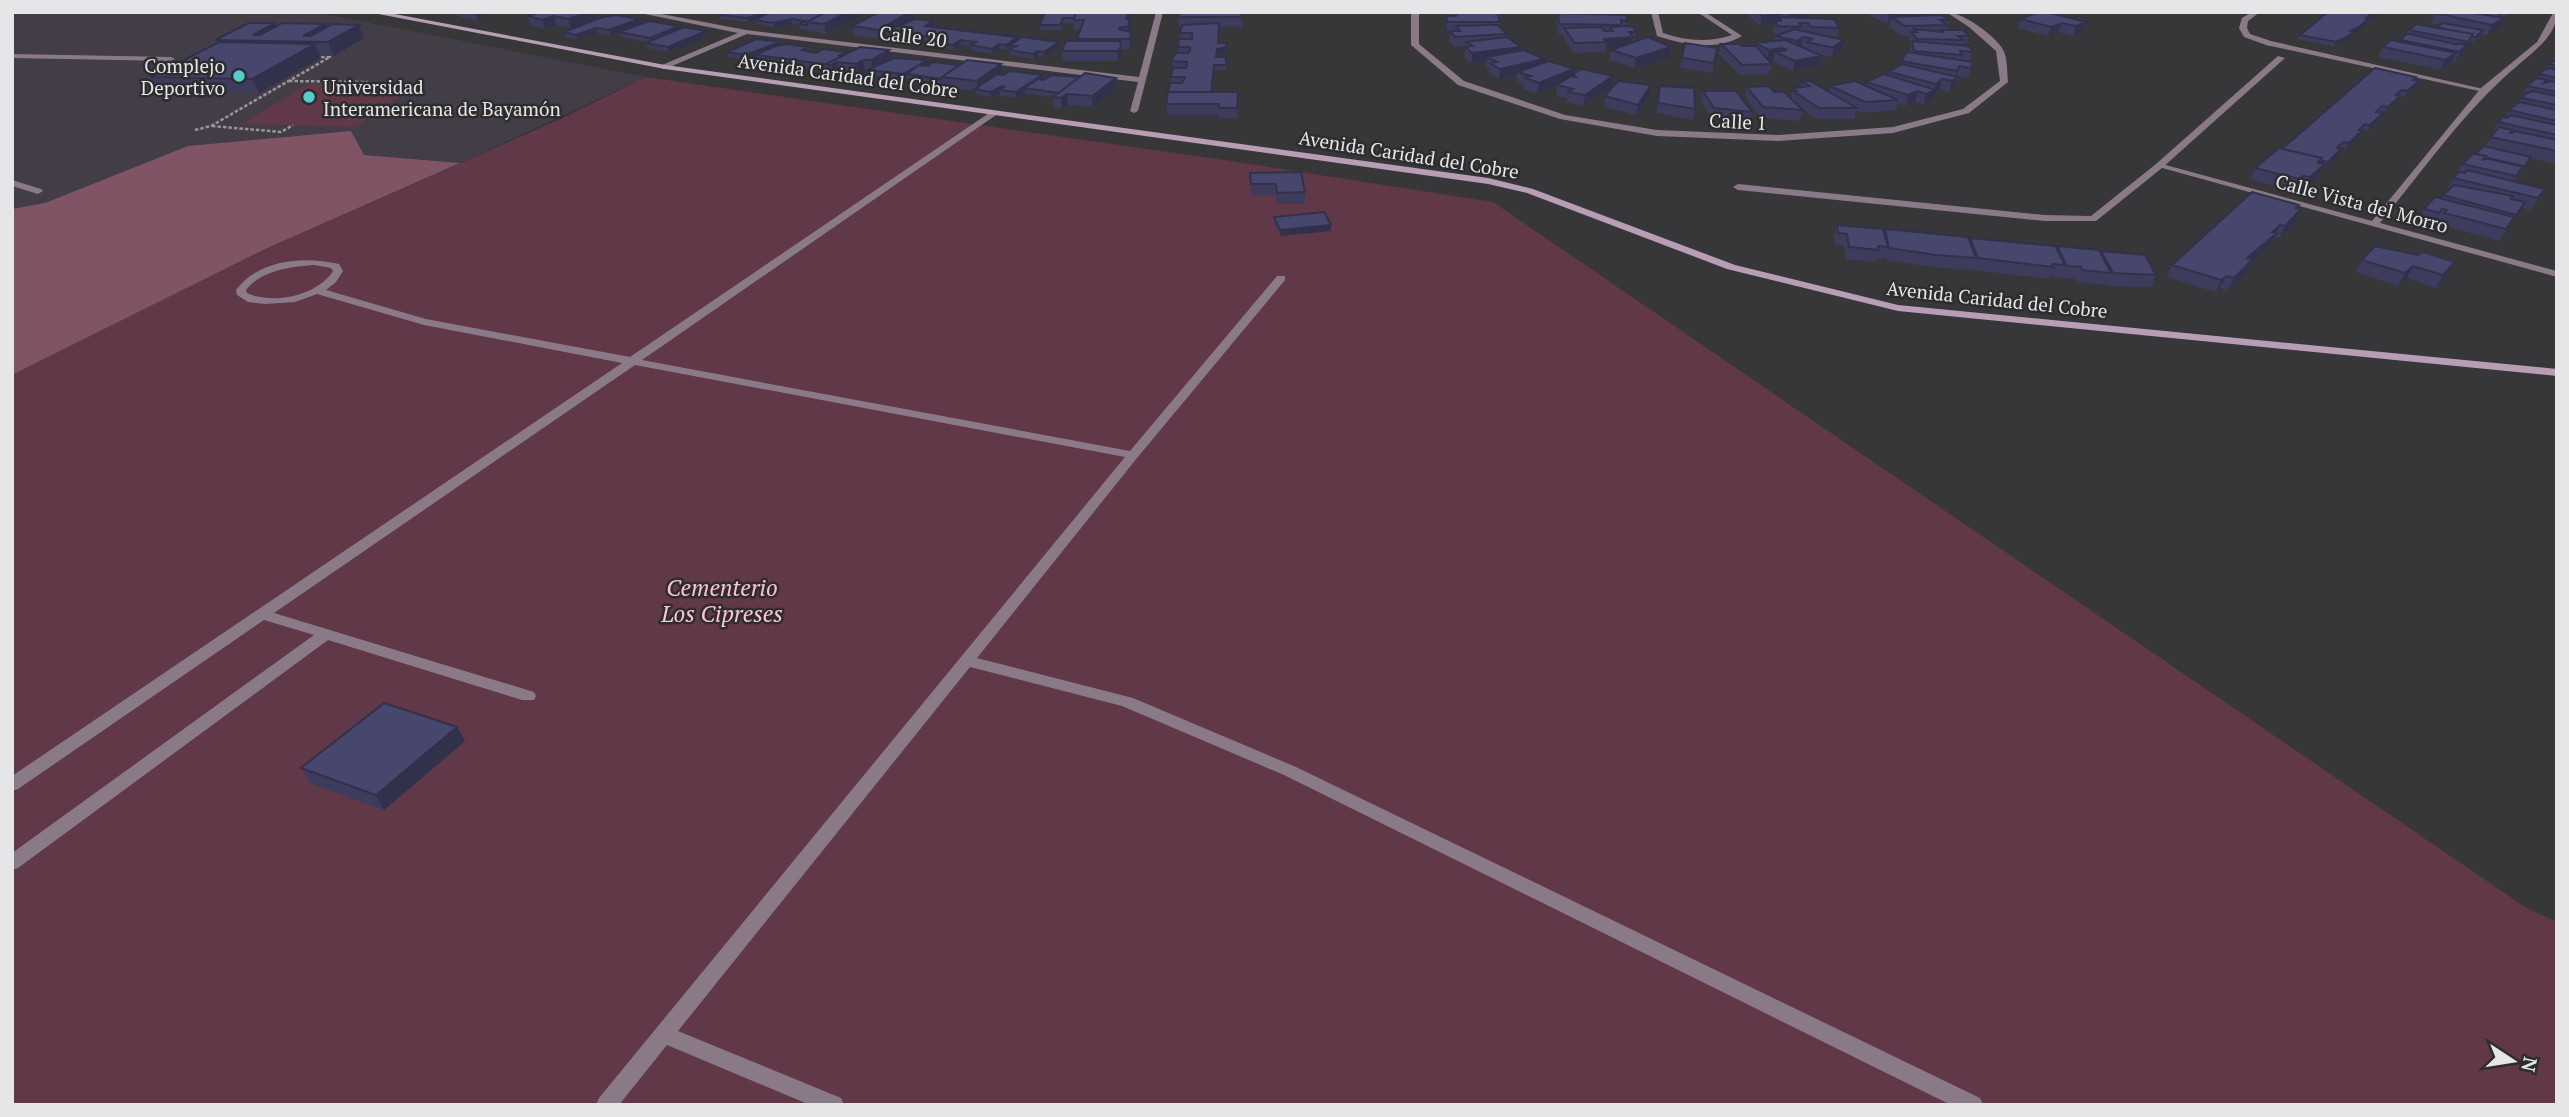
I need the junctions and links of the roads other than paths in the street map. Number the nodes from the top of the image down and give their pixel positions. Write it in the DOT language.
graph roads {
  1 [pos="372,12"];
  2 [pos="638,12"];
  3 [pos="1160,12"];
  4 [pos="1415,12"];
  5 [pos="1654,12"];
  6 [pos="1700,12"];
  7 [pos="1949,12"];
  8 [pos="2257,12"];
  9 [pos="2557,13"];
  10 [pos="746,32"];
  11 [pos="12,56"];
  12 [pos="2281,58"];
  13 [pos="171,59"];
  14 [pos="665,67"];
  15 [pos="1143,80"];
  16 [pos="2484,90"];
  17 [pos="1134,111"];
  18 [pos="995,113"];
  19 [pos="2159,166"];
  20 [pos="12,183"];
  21 [pos="1738,187"];
  22 [pos="38,191"];
  23 [pos="2374,223"];
  24 [pos="2557,274"];
  25 [pos="1281,278"];
  26 [pos="317,290"];
  27 [pos="632,361"];
  28 [pos="2557,373"];
  29 [pos="1133,455"];
  30 [pos="261,614"];
  31 [pos="325,635"];
  32 [pos="968,661"];
  33 [pos="528,696"];
  34 [pos="12,785"];
  35 [pos="12,863"];
  36 [pos="663,1034"];
  37 [pos="606,1105"];
  38 [pos="834,1105"];
  39 [pos="1973,1105"];
  1 -- 14 [label="street, Avenida Caridad del Cobre"];
  2 -- 10 [label="street, Calle 20"];
  3 -- 15 [label="street"];
  4 -- 7 [label="street, Calle 1"];
  5 -- 6 [label="street"];
  8 -- 16 [label="street"];
  9 -- 16 [label="street"];
  10 -- 14 [label="street"];
  10 -- 15 [label="street, Calle 20"];
  11 -- 13 [label="street"];
  12 -- 19 [label="street"];
  14 -- 18 [label="street, Avenida Caridad del Cobre"];
  15 -- 17 [label="street"];
  16 -- 23 [label="street"];
  18 -- 27 [label="street"];
  18 -- 28 [label="street, Avenida Caridad del Cobre"];
  19 -- 21 [label="street"];
  19 -- 23 [label="street, Calle Vista del Morro"];
  20 -- 22 [label="street"];
  23 -- 24 [label="street, Calle Vista del Morro"];
  25 -- 29 [label="street"];
  26 -- 26 [label="street"];
  26 -- 27 [label="street"];
  27 -- 29 [label="street"];
  27 -- 30 [label="street"];
  29 -- 32 [label="street"];
  30 -- 31 [label="street"];
  30 -- 34 [label="street"];
  31 -- 33 [label="street"];
  31 -- 35 [label="street"];
  32 -- 36 [label="street"];
  32 -- 39 [label="street"];
  36 -- 37 [label="street"];
  36 -- 38 [label="street"];
}
